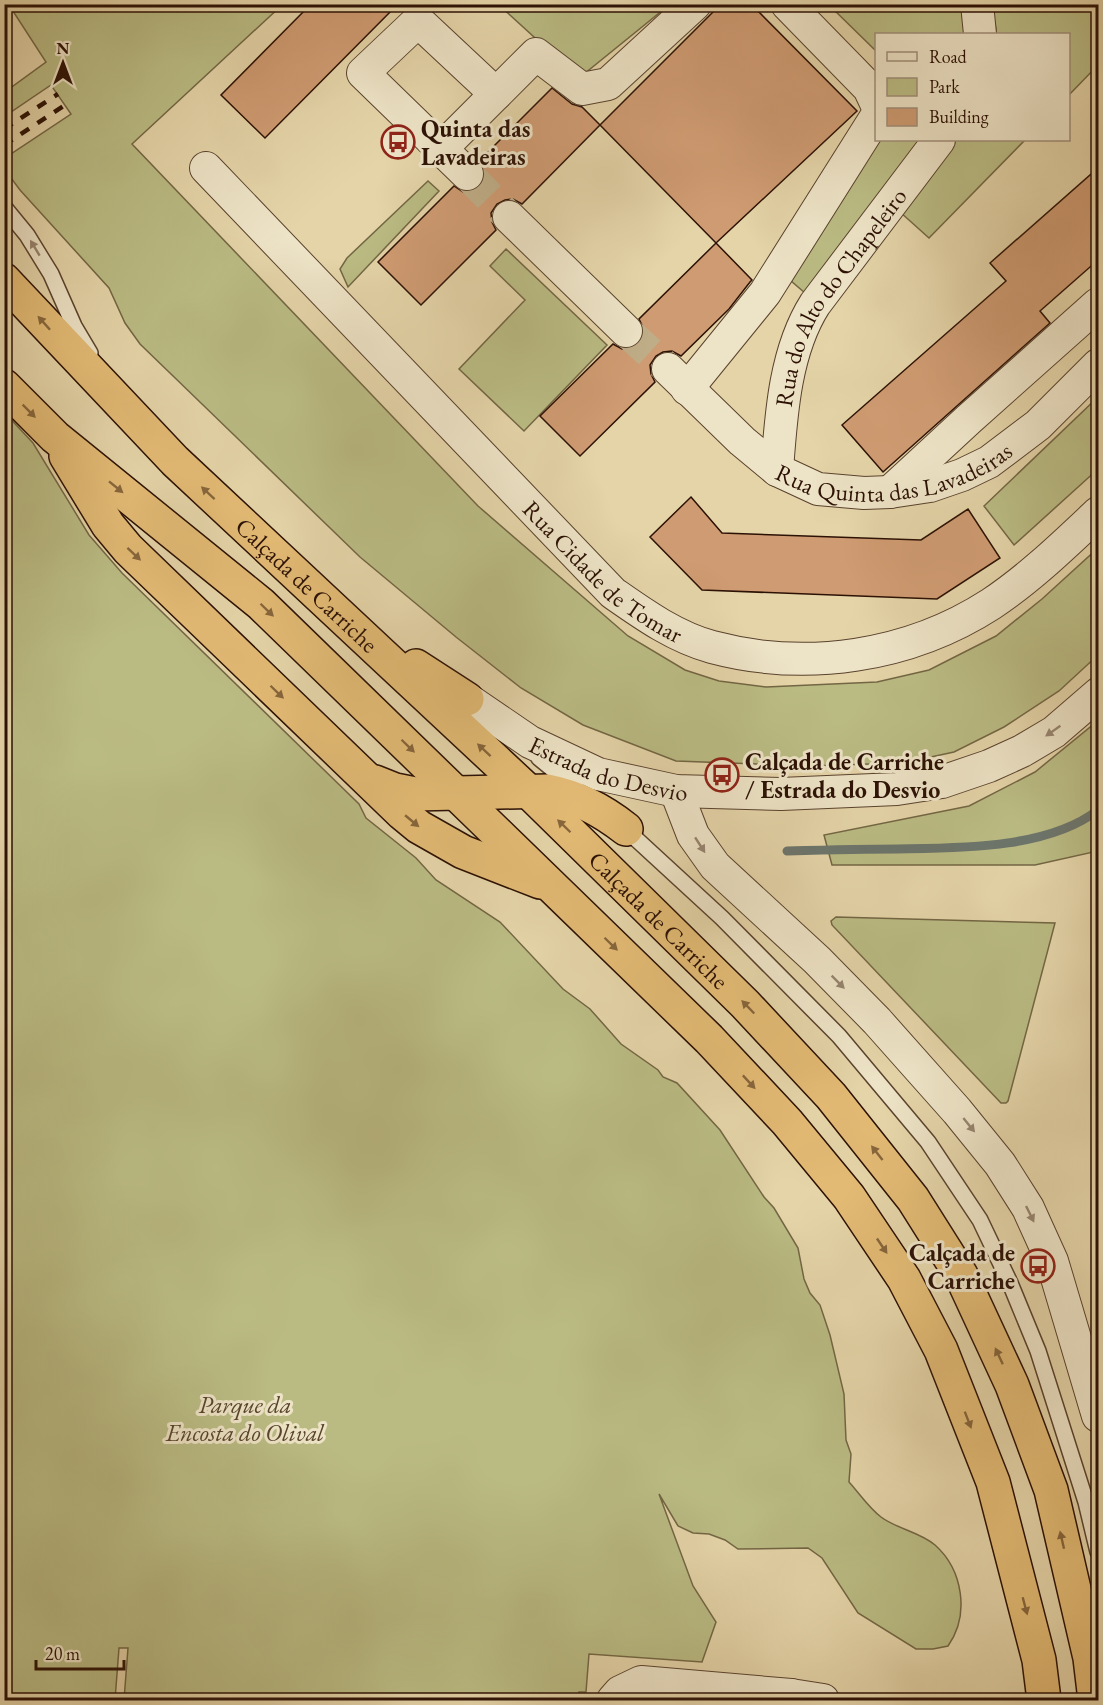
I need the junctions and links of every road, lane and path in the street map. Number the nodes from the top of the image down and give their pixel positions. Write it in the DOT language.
graph roads {
  1 [pos="695,4"];
  2 [pos="787,4"];
  3 [pos="977,4"];
  4 [pos="980,33"];
  5 [pos="496,94"];
  6 [pos="875,101"];
  7 [pos="875,119"];
  8 [pos="938,141"];
  9 [pos="441,149"];
  10 [pos="206,168"];
  11 [pos="466,174"];
  12 [pos="4,207"];
  13 [pos="509,217"];
  14 [pos="4,280"];
  15 [pos="1098,304"];
  16 [pos="626,331"];
  17 [pos="1098,365"];
  18 [pos="4,386"];
  19 [pos="124,409"];
  20 [pos="55,437"];
  21 [pos="777,470"];
  22 [pos="890,492"];
  23 [pos="1098,513"];
  24 [pos="282,561"];
  25 [pos="1098,694"];
  26 [pos="467,699"];
  27 [pos="354,766"];
  28 [pos="527,790"];
  29 [pos="676,791"];
  30 [pos="457,794"];
  31 [pos="626,829"];
  32 [pos="569,903"];
  33 [pos="1098,1416"];
  34 [pos="1098,1552"];
  35 [pos="789,1698"];
  36 [pos="613,1701"];
  37 [pos="823,1701"];
  38 [pos="1044,1701"];
  39 [pos="1095,1701"];
  1 -- 5 [label="street"];
  2 -- 6 [label="street"];
  3 -- 4 [label="street"];
  5 -- 9 [label="street"];
  5 -- 9 [label="street"];
  7 -- 21 [label="street, Rua Quinta das Lavadeiras"];
  8 -- 21 [label="street, Rua do Alto do Chapeleiro"];
  9 -- 11 [label="street"];
  10 -- 23 [label="street, Rua Cidade de Tomar"];
  19 -- 12 [label="lane, one-way"];
  13 -- 16 [label="street"];
  19 -- 14 [label="highway, Calçada de Carriche, one-way"];
  15 -- 22 [label="street"];
  17 -- 22 [label="street, Rua Quinta das Lavadeiras"];
  18 -- 20 [label="highway, Calçada de Carriche, one-way"];
  24 -- 19 [label="highway, Calçada de Carriche, one-way"];
  20 -- 27 [label="highway, one-way"];
  20 -- 30 [label="highway, Calçada de Carriche, one-way"];
  21 -- 22 [label="street, Rua Quinta das Lavadeiras"];
  24 -- 26 [label="highway"];
  28 -- 24 [label="highway, Calçada de Carriche, one-way"];
  25 -- 29 [label="street, Estrada do Desvio, one-way"];
  26 -- 29 [label="street, Estrada do Desvio"];
  26 -- 31 [label="lane"];
  27 -- 30 [label="highway"];
  27 -- 32 [label="highway, one-way"];
  28 -- 30 [label="highway"];
  28 -- 31 [label="highway"];
  39 -- 28 [label="highway, Calçada de Carriche, one-way"];
  29 -- 33 [label="street, one-way"];
  30 -- 32 [label="highway, Calçada de Carriche"];
  31 -- 34 [label="lane"];
  32 -- 38 [label="highway, Calçada de Carriche, one-way"];
  35 -- 36 [label="street"];
  35 -- 37 [label="street"];
}
